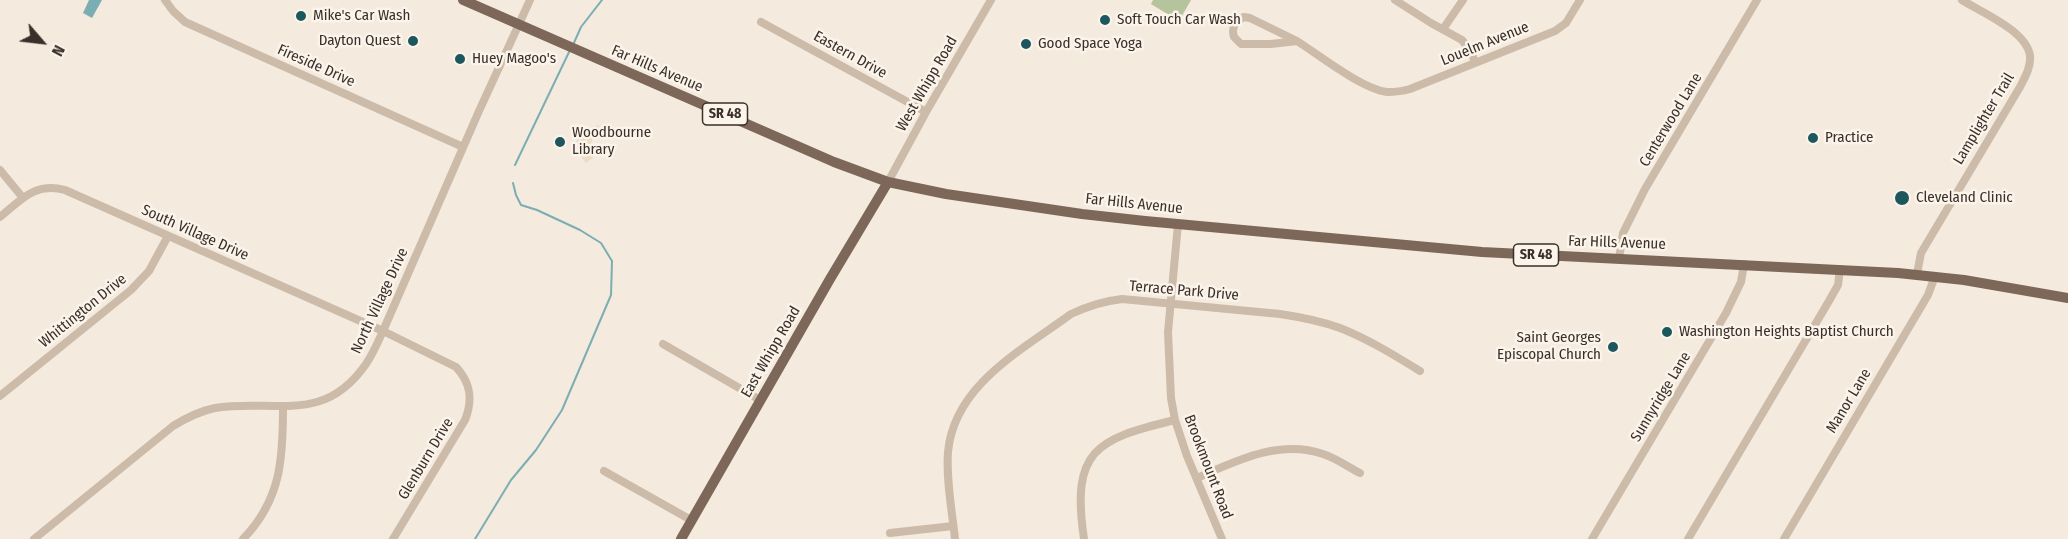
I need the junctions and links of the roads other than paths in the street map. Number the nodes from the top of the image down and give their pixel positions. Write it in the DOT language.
graph roads {
  1 [pos="165,0"];
  2 [pos="463,0"];
  3 [pos="530,0"];
  4 [pos="991,0"];
  5 [pos="1395,0"];
  6 [pos="1463,0"];
  7 [pos="1580,0"];
  8 [pos="1757,0"];
  9 [pos="1962,0"];
  10 [pos="761,22"];
  11 [pos="519,24"];
  12 [pos="1443,29"];
  13 [pos="1297,41"];
  14 [pos="1475,62"];
  15 [pos="926,112"];
  16 [pos="463,147"];
  17 [pos="0,170"];
  18 [pos="888,182"];
  19 [pos="23,198"];
  20 [pos="0,217"];
  21 [pos="1178,224"];
  22 [pos="168,236"];
  23 [pos="1619,259"];
  24 [pos="1744,264"];
  25 [pos="1840,269"];
  26 [pos="1917,274"];
  27 [pos="1935,276"];
  28 [pos="2068,298"];
  29 [pos="1170,303"];
  30 [pos="383,331"];
  31 [pos="663,344"];
  32 [pos="1420,370"];
  33 [pos="0,396"];
  34 [pos="760,400"];
  35 [pos="283,408"];
  36 [pos="1175,420"];
  37 [pos="604,471"];
  38 [pos="1360,474"];
  39 [pos="1197,478"];
  40 [pos="691,520"];
  41 [pos="953,526"];
  42 [pos="890,533"];
  43 [pos="33,539"];
  44 [pos="243,539"];
  45 [pos="393,539"];
  46 [pos="681,539"];
  47 [pos="955,539"];
  48 [pos="1084,539"];
  49 [pos="1222,539"];
  50 [pos="1592,539"];
  51 [pos="1688,539"];
  52 [pos="1784,539"];
  1 -- 16 [label="street, Fireside Drive"];
  2 -- 11 [label="main road, Far Hills Avenue / SR 48"];
  3 -- 11 [label="street, North Village Drive"];
  4 -- 15 [label="street, West Whipp Road"];
  5 -- 12 [label="street"];
  6 -- 12 [label="street"];
  7 -- 14 [label="street, Louelm Avenue"];
  8 -- 23 [label="street, Centerwood Lane"];
  9 -- 26 [label="street, Lamplighter Trail"];
  10 -- 15 [label="street, Eastern Drive"];
  11 -- 16 [label="street, North Village Drive"];
  11 -- 18 [label="main road, Far Hills Avenue / SR 48"];
  12 -- 14 [label="street"];
  13 -- 13 [label="street"];
  13 -- 14 [label="street, Louelm Avenue"];
  15 -- 18 [label="street, West Whipp Road"];
  16 -- 30 [label="street, North Village Drive"];
  17 -- 19 [label="street"];
  18 -- 21 [label="main road, Far Hills Avenue / SR 48"];
  18 -- 34 [label="main road, East Whipp Road"];
  19 -- 20 [label="street, South Village Drive"];
  19 -- 22 [label="street, South Village Drive"];
  21 -- 23 [label="main road, Far Hills Avenue / SR 48"];
  21 -- 29 [label="street, Brookmount Road"];
  22 -- 30 [label="street, South Village Drive"];
  22 -- 33 [label="street, Whittington Drive"];
  23 -- 24 [label="main road, Far Hills Avenue / SR 48"];
  24 -- 25 [label="main road, Far Hills Avenue / SR 48"];
  24 -- 50 [label="street, Sunnyridge Lane"];
  25 -- 26 [label="main road, Far Hills Avenue / SR 48"];
  25 -- 51 [label="street"];
  26 -- 27 [label="main road, Far Hills Avenue / SR 48"];
  27 -- 28 [label="main road, Far Hills Avenue / SR 48"];
  27 -- 52 [label="street, Manor Lane"];
  29 -- 32 [label="street, Terrace Park Drive"];
  29 -- 36 [label="street, Brookmount Road"];
  29 -- 41 [label="street, Terrace Park Drive"];
  30 -- 35 [label="street, North Village Drive"];
  30 -- 45 [label="street, Glenburn Drive"];
  31 -- 34 [label="street"];
  34 -- 40 [label="main road, East Whipp Road"];
  35 -- 43 [label="street, North Village Drive"];
  35 -- 44 [label="street"];
  36 -- 39 [label="street, Brookmount Road"];
  36 -- 48 [label="street"];
  37 -- 40 [label="street"];
  38 -- 39 [label="street"];
  39 -- 49 [label="street, Brookmount Road"];
  40 -- 46 [label="main road, East Whipp Road"];
  41 -- 42 [label="street"];
  41 -- 47 [label="street, Terrace Park Drive"];
}
